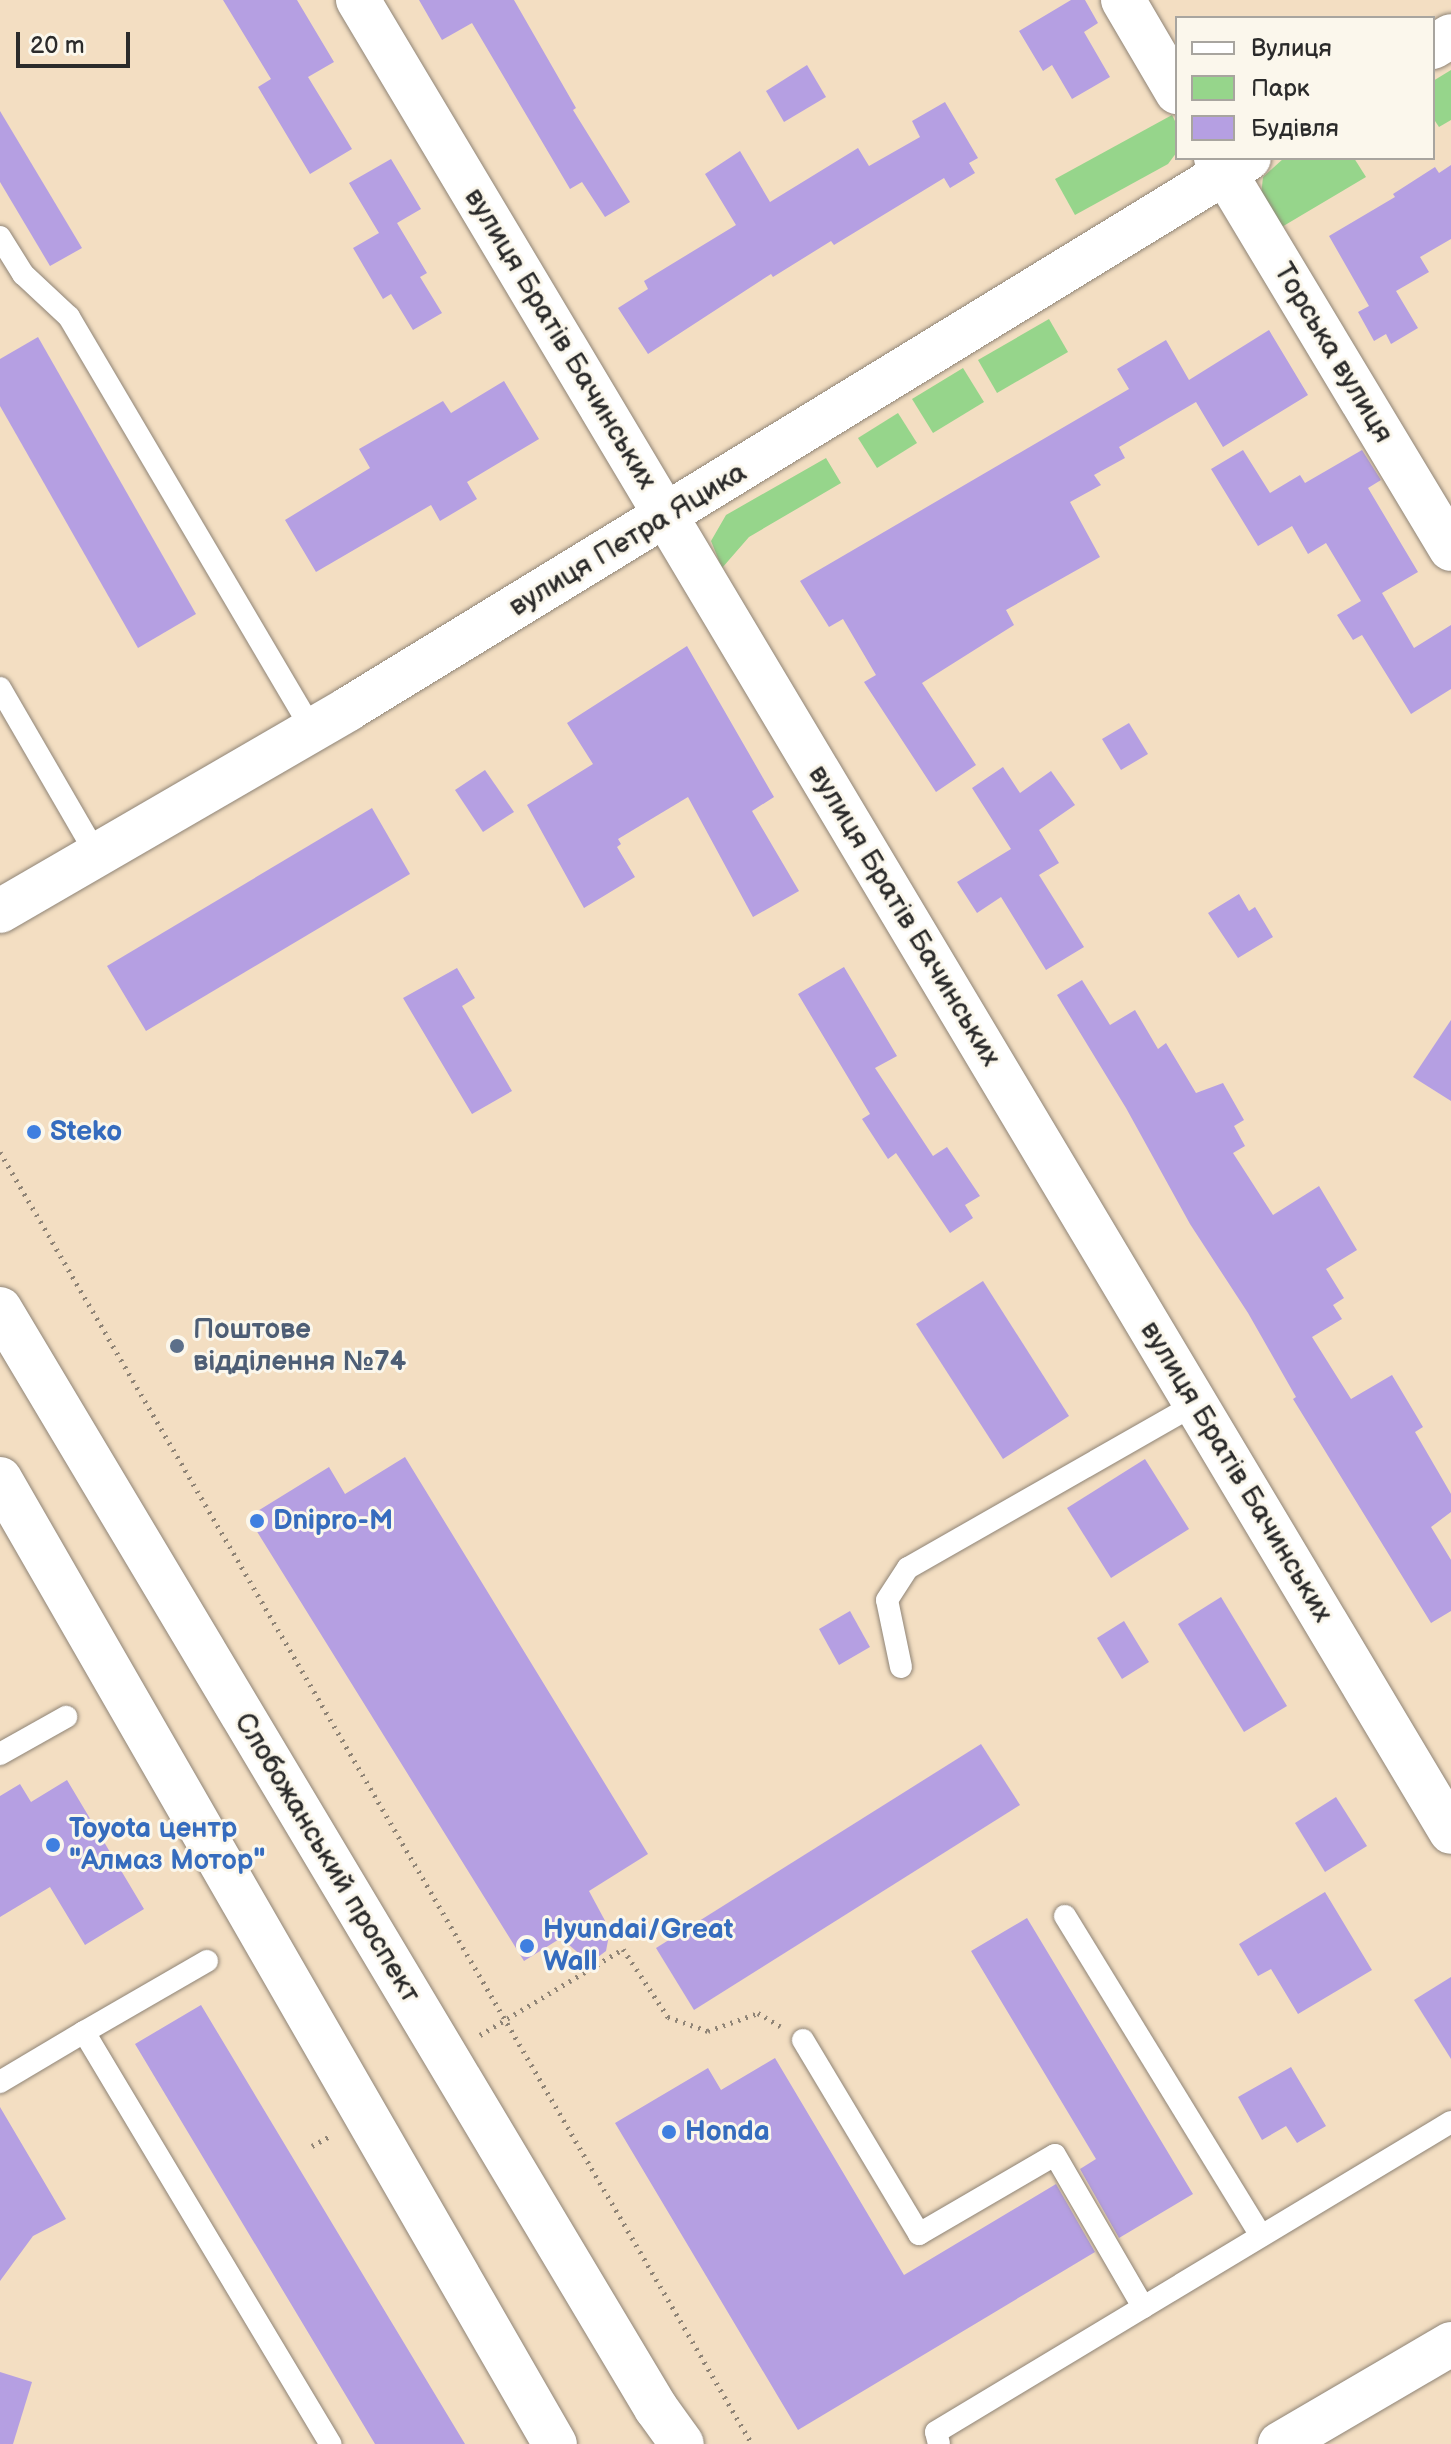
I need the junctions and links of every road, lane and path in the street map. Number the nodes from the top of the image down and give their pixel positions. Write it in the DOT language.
graph roads {
  1 [pos="358,0"];
  2 [pos="1123,0"];
  3 [pos="1175,89"];
  4 [pos="1230,163"];
  5 [pos="0,237"];
  6 [pos="666,517"];
  7 [pos="1451,549"];
  8 [pos="0,688"];
  9 [pos="312,730"];
  10 [pos="97,855"];
  11 [pos="0,911"];
  12 [pos="0,1152"];
  13 [pos="0,1309"];
  14 [pos="1196,1404"];
  15 [pos="0,1479"];
  16 [pos="901,1667"];
  17 [pos="66,1717"];
  18 [pos="0,1754"];
  19 [pos="1451,1832"];
  20 [pos="1065,1916"];
  21 [pos="207,1961"];
  22 [pos="505,2020"];
  23 [pos="84,2032"];
  24 [pos="803,2040"];
  25 [pos="0,2082"];
  26 [pos="1451,2122"];
  27 [pos="1261,2236"];
  28 [pos="1143,2307"];
  29 [pos="1451,2344"];
  30 [pos="665,2426"];
  31 [pos="331,2444"];
  32 [pos="555,2444"];
  33 [pos="682,2444"];
  34 [pos="752,2444"];
  35 [pos="939,2444"];
  36 [pos="1280,2444"];
  1 -- 6 [label="street, вулиця Братів Бачинських"];
  2 -- 3 [label="street"];
  4 -- 6 [label="street, вулиця Петра Яцика"];
  4 -- 7 [label="street, Торська вулиця"];
  5 -- 9 [label="lane"];
  6 -- 9 [label="street, вулиця Петра Яцика"];
  6 -- 14 [label="street, вулиця Братів Бачинських"];
  8 -- 10 [label="lane"];
  9 -- 10 [label="street, вулиця Петра Яцика"];
  10 -- 11 [label="street, вулиця Петра Яцика"];
  12 -- 22 [label="path"];
  13 -- 30 [label="street, Слобожанський проспект"];
  14 -- 16 [label="lane"];
  14 -- 19 [label="street, вулиця Братів Бачинських"];
  15 -- 32 [label="street"];
  17 -- 18 [label="lane"];
  20 -- 27 [label="lane"];
  21 -- 23 [label="lane"];
  22 -- 24 [label="path"];
  22 -- 34 [label="path"];
  23 -- 25 [label="lane"];
  23 -- 31 [label="lane"];
  24 -- 28 [label="lane"];
  26 -- 27 [label="lane"];
  27 -- 28 [label="lane"];
  28 -- 35 [label="lane"];
  29 -- 36 [label="street"];
  30 -- 33 [label="street, Слобожанський проспект"];
}
